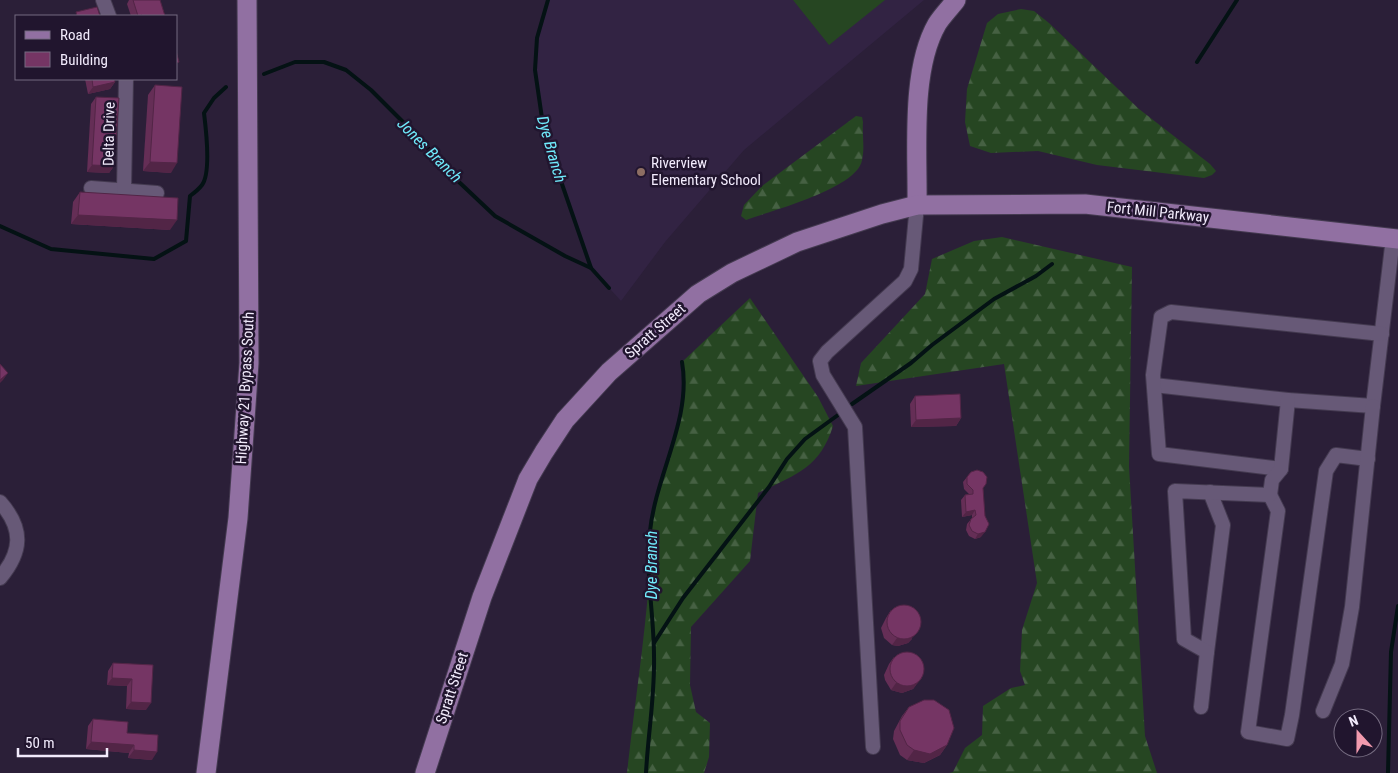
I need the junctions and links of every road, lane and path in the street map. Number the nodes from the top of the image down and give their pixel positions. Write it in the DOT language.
graph roads {
  1 [pos="104,0"];
  2 [pos="247,0"];
  3 [pos="956,0"];
  4 [pos="109,15"];
  5 [pos="126,80"];
  6 [pos="92,188"];
  7 [pos="124,190"];
  8 [pos="157,193"];
  9 [pos="917,205"];
  10 [pos="1396,238"];
  11 [pos="1382,334"];
  12 [pos="1154,385"];
  13 [pos="1288,400"];
  14 [pos="1372,406"];
  15 [pos="1368,459"];
  16 [pos="1281,469"];
  17 [pos="1210,492"];
  18 [pos="1270,495"];
  19 [pos="0,502"];
  20 [pos="0,578"];
  21 [pos="1207,652"];
  22 [pos="1201,707"];
  23 [pos="1324,712"];
  24 [pos="873,747"];
  25 [pos="206,773"];
  26 [pos="425,773"];
  1 -- 4 [label="street"];
  2 -- 25 [label="main road, Highway 21 Bypass South"];
  3 -- 9 [label="main road"];
  5 -- 7 [label="street, Delta Drive"];
  6 -- 7 [label="street"];
  7 -- 8 [label="street"];
  9 -- 10 [label="main road, Fort Mill Parkway"];
  9 -- 24 [label="street"];
  9 -- 26 [label="main road, Spratt Street"];
  10 -- 11 [label="street"];
  11 -- 12 [label="street"];
  11 -- 14 [label="street"];
  12 -- 13 [label="street"];
  12 -- 16 [label="street"];
  13 -- 14 [label="street"];
  13 -- 16 [label="street"];
  14 -- 15 [label="street"];
  15 -- 18 [label="street"];
  15 -- 23 [label="street"];
  16 -- 18 [label="street"];
  17 -- 18 [label="street"];
  17 -- 21 [label="street"];
  17 -- 21 [label="street"];
  19 -- 20 [label="street"];
  21 -- 22 [label="street"];
}
